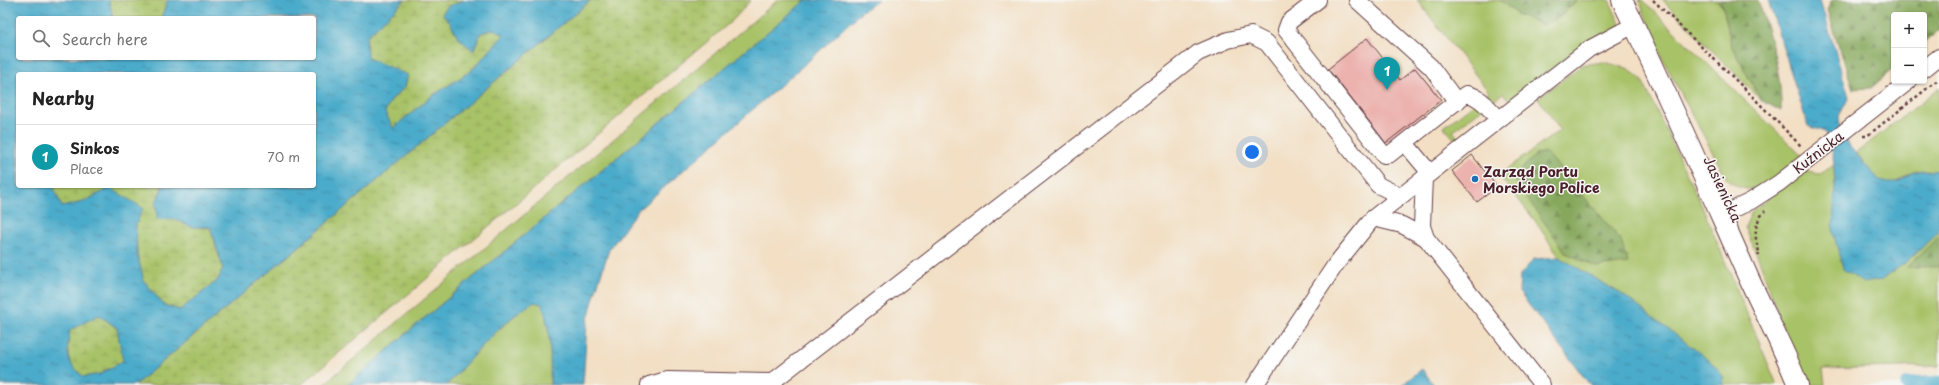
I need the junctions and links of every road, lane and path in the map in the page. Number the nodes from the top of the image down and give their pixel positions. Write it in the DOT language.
graph roads {
  1 [pos="1318,0"];
  2 [pos="1357,0"];
  3 [pos="1622,0"];
  4 [pos="1653,0"];
  5 [pos="1638,34"];
  6 [pos="1939,58"];
  7 [pos="1927,67"];
  8 [pos="1939,79"];
  9 [pos="1906,84"];
  10 [pos="1457,102"];
  11 [pos="1499,119"];
  12 [pos="1857,129"];
  13 [pos="1405,142"];
  14 [pos="1814,155"];
  15 [pos="1427,175"];
  16 [pos="1400,196"];
  17 [pos="1767,210"];
  18 [pos="1727,212"];
  19 [pos="1373,218"];
  20 [pos="1426,238"];
  21 [pos="1753,257"];
  22 [pos="1782,346"];
  23 [pos="771,384"];
  24 [pos="649,385"];
  25 [pos="1255,385"];
  26 [pos="1542,385"];
  27 [pos="1798,385"];
  1 -- 13 [label="street"];
  2 -- 10 [label="street"];
  3 -- 5 [label="main road, Jasienicka"];
  4 -- 14 [label="path"];
  5 -- 11 [label="street"];
  5 -- 18 [label="main road, Jasienicka"];
  5 -- 18 [label="main road, Jasienicka"];
  6 -- 7 [label="street"];
  8 -- 12 [label="path"];
  9 -- 12 [label="street, Kuźnicka"];
  10 -- 11 [label="street"];
  10 -- 13 [label="street"];
  11 -- 15 [label="street"];
  12 -- 14 [label="street, Kuźnicka"];
  13 -- 15 [label="street"];
  14 -- 18 [label="street, Kuźnicka"];
  15 -- 16 [label="street"];
  15 -- 20 [label="street"];
  16 -- 19 [label="street"];
  16 -- 23 [label="street"];
  17 -- 21 [label="path"];
  18 -- 21 [label="main road, Jasienicka"];
  18 -- 22 [label="main road, Jasienicka"];
  19 -- 20 [label="street"];
  19 -- 25 [label="street"];
  20 -- 26 [label="street"];
  21 -- 22 [label="main road, Jasienicka"];
  22 -- 27 [label="main road, Jasienicka"];
  23 -- 24 [label="street"];
}
